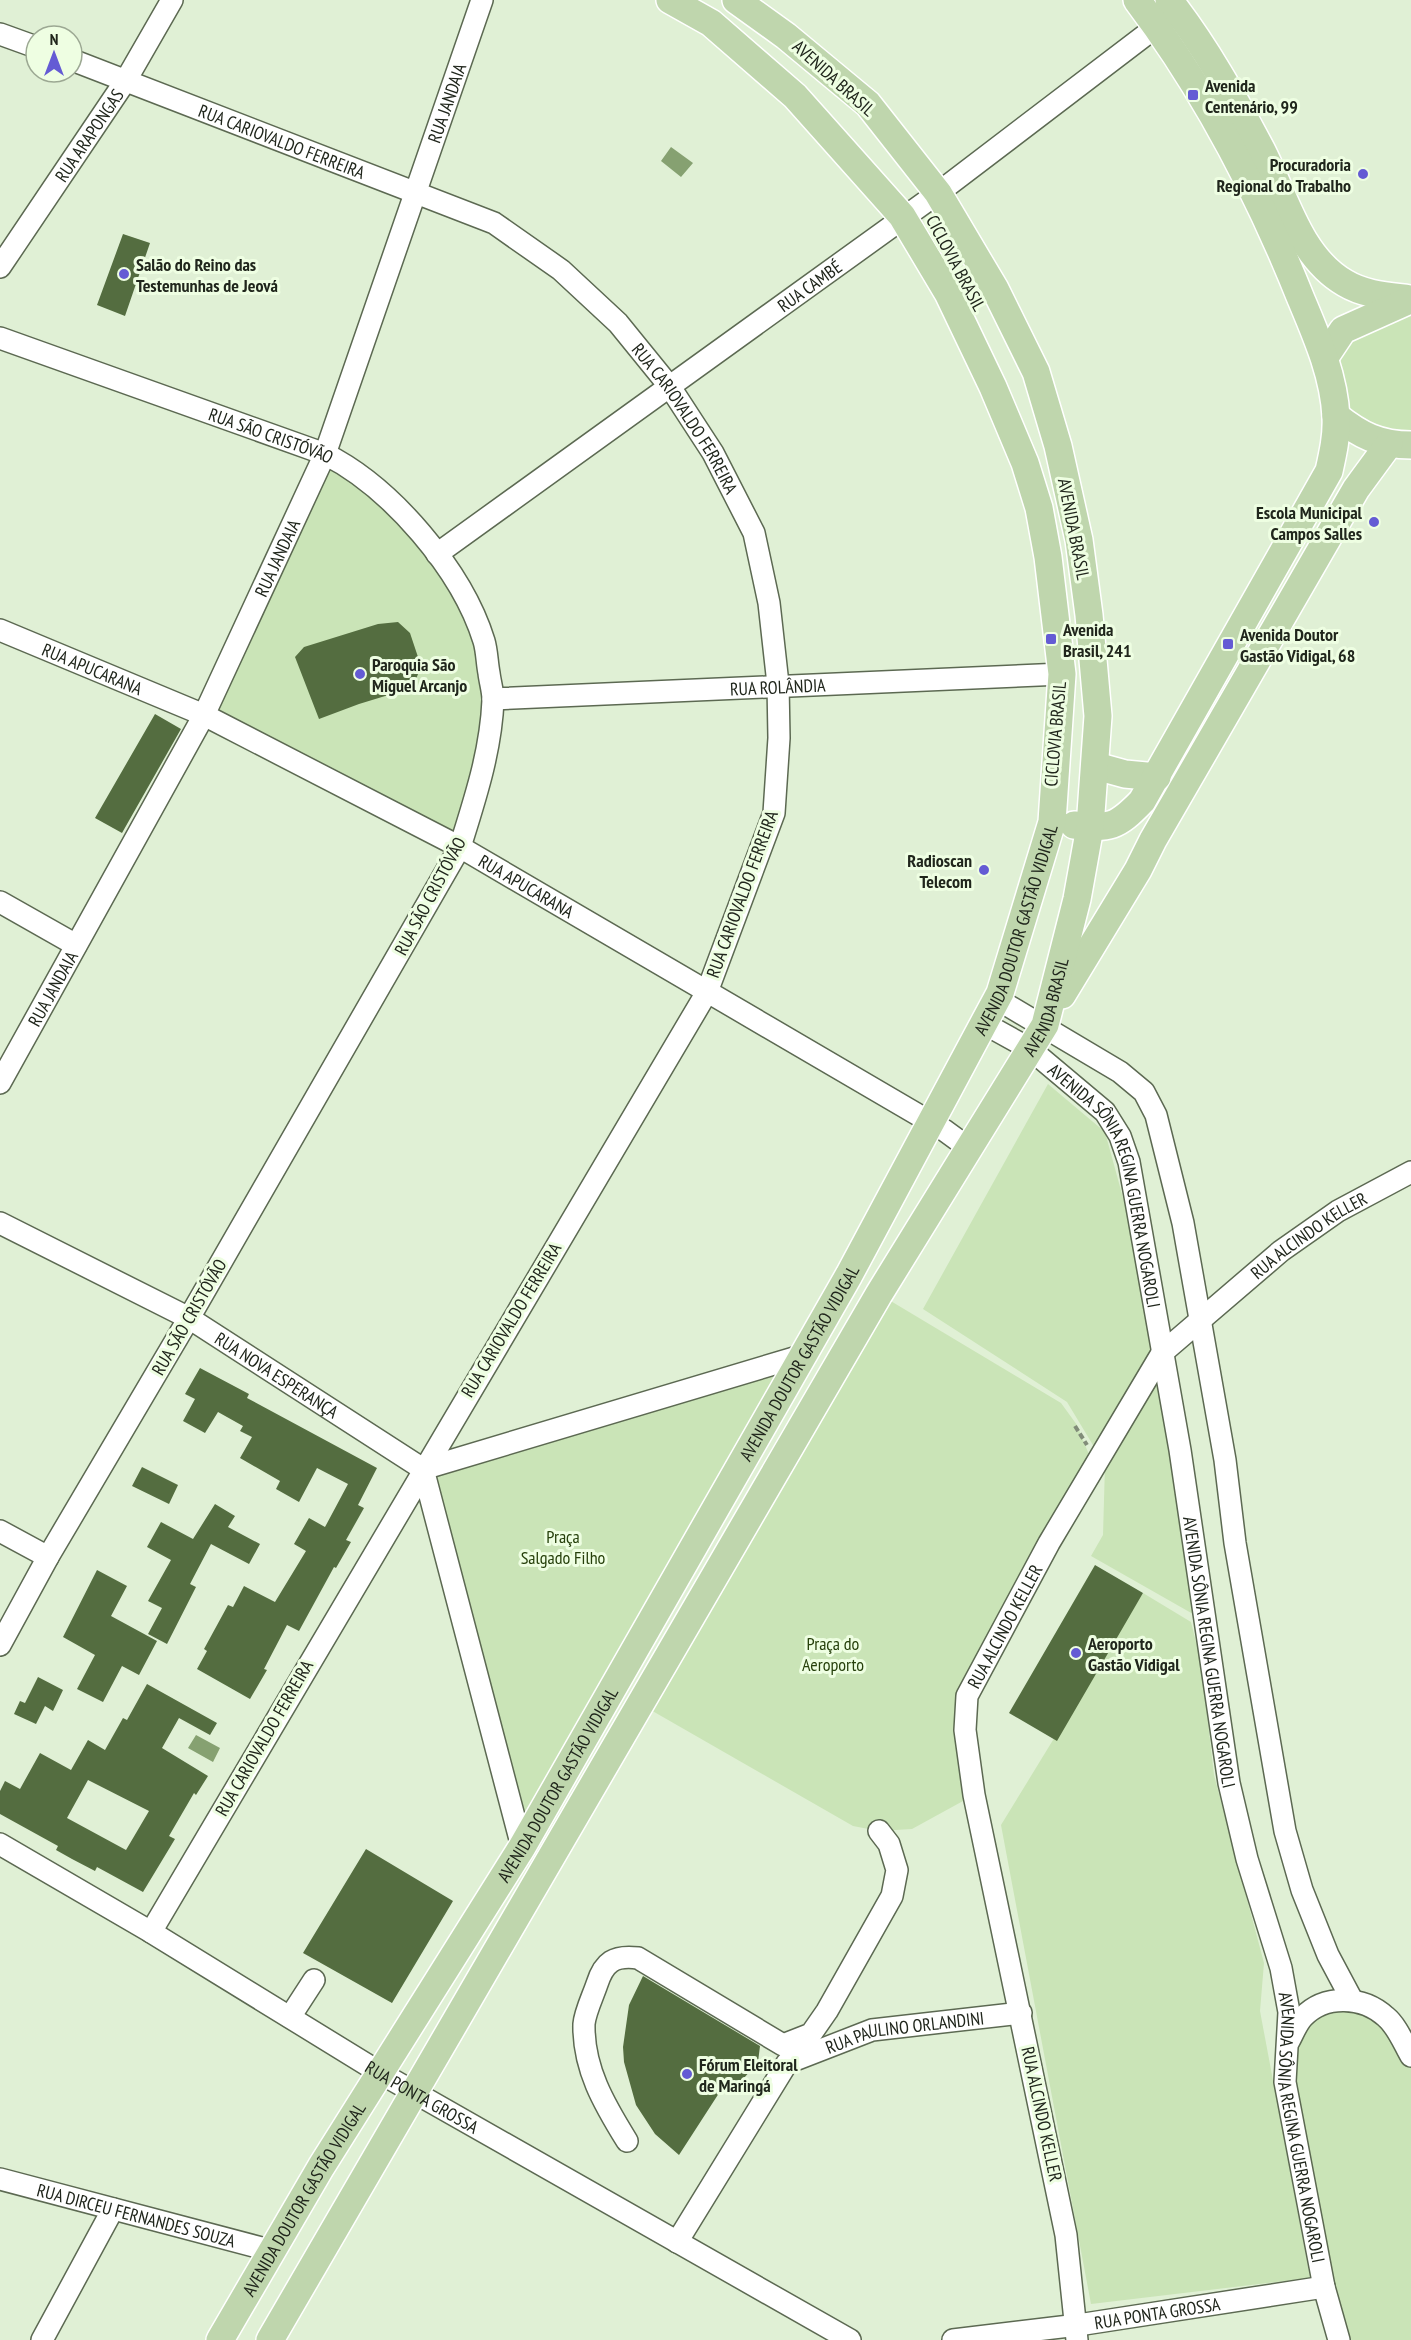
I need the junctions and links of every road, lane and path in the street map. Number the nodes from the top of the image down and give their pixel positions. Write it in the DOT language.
graph roads {
  1 [pos="172,0"];
  2 [pos="482,0"];
  3 [pos="669,0"];
  4 [pos="736,0"];
  5 [pos="1137,0"];
  6 [pos="1168,12"];
  7 [pos="0,34"];
  8 [pos="24,43"];
  9 [pos="84,64"];
  10 [pos="126,80"];
  11 [pos="938,193"];
  12 [pos="415,194"];
  13 [pos="902,216"];
  14 [pos="0,267"];
  15 [pos="1411,299"];
  16 [pos="0,338"];
  17 [pos="1325,357"];
  18 [pos="670,387"];
  19 [pos="1336,416"];
  20 [pos="1400,444"];
  21 [pos="325,454"];
  22 [pos="436,554"];
  23 [pos="0,630"];
  24 [pos="1062,674"];
  25 [pos="778,684"];
  26 [pos="493,699"];
  27 [pos="204,715"];
  28 [pos="1096,766"];
  29 [pos="1157,777"];
  30 [pos="1123,821"];
  31 [pos="1052,822"];
  32 [pos="1090,827"];
  33 [pos="1153,840"];
  34 [pos="460,847"];
  35 [pos="0,902"];
  36 [pos="76,945"];
  37 [pos="707,993"];
  38 [pos="997,999"];
  39 [pos="985,1023"];
  40 [pos="1045,1025"];
  41 [pos="1030,1049"];
  42 [pos="0,1083"];
  43 [pos="932,1124"];
  44 [pos="970,1149"];
  45 [pos="1411,1172"];
  46 [pos="0,1222"];
  47 [pos="189,1318"];
  48 [pos="1200,1321"];
  49 [pos="1162,1353"];
  50 [pos="804,1355"];
  51 [pos="423,1469"];
  52 [pos="0,1531"];
  53 [pos="48,1557"];
  54 [pos="0,1645"];
  55 [pos="612,1687"];
  56 [pos="642,1705"];
  57 [pos="879,1831"];
  58 [pos="0,1844"];
  59 [pos="522,1847"];
  60 [pos="150,1932"];
  61 [pos="314,1980"];
  62 [pos="1352,2000"];
  63 [pos="1021,2013"];
  64 [pos="290,2017"];
  65 [pos="1287,2045"];
  66 [pos="1411,2056"];
  67 [pos="382,2074"];
  68 [pos="414,2090"];
  69 [pos="627,2140"];
  70 [pos="0,2179"];
  71 [pos="113,2209"];
  72 [pos="676,2242"];
  73 [pos="273,2252"];
  74 [pos="1324,2287"];
  75 [pos="1078,2332"];
  76 [pos="42,2340"];
  77 [pos="220,2340"];
  78 [pos="270,2340"];
  79 [pos="850,2340"];
  80 [pos="953,2340"];
  81 [pos="1339,2340"];
  1 -- 10 [label="street, RUA ARAPONGAS"];
  2 -- 12 [label="street, RUA JANDAIA"];
  3 -- 13 [label="main road, AVENIDA BRASIL"];
  4 -- 11 [label="main road, AVENIDA BRASIL"];
  5 -- 6 [label="main road"];
  6 -- 11 [label="street, RUA CAMBÉ"];
  6 -- 15 [label="main road"];
  6 -- 17 [label="main road"];
  7 -- 8 [label="street"];
  9 -- 10 [label="street, RUA CARIOVALDO FERREIRA"];
  10 -- 12 [label="street, RUA CARIOVALDO FERREIRA"];
  10 -- 14 [label="street, RUA ARAPONGAS"];
  11 -- 13 [label="street, RUA CAMBÉ"];
  11 -- 28 [label="main road, AVENIDA BRASIL"];
  12 -- 18 [label="street, RUA CARIOVALDO FERREIRA"];
  12 -- 21 [label="street, RUA JANDAIA"];
  13 -- 18 [label="street, RUA CAMBÉ"];
  13 -- 24 [label="main road, AVENIDA BRASIL"];
  15 -- 17 [label="main road"];
  16 -- 21 [label="street, RUA SÃO CRISTÓVÃO"];
  17 -- 19 [label="main road"];
  18 -- 22 [label="street, RUA CAMBÉ"];
  18 -- 25 [label="street, RUA CARIOVALDO FERREIRA"];
  19 -- 20 [label="main road"];
  19 -- 29 [label="main road"];
  20 -- 33 [label="main road"];
  21 -- 22 [label="street, RUA SÃO CRISTÓVÃO"];
  21 -- 27 [label="street, RUA JANDAIA"];
  22 -- 26 [label="street, RUA SÃO CRISTÓVÃO"];
  23 -- 27 [label="street, RUA APUCARANA"];
  24 -- 25 [label="street, RUA ROLÂNDIA"];
  24 -- 31 [label="main road, AVENIDA BRASIL"];
  25 -- 26 [label="street, RUA ROLÂNDIA"];
  25 -- 37 [label="street, RUA CARIOVALDO FERREIRA"];
  26 -- 34 [label="street, RUA SÃO CRISTÓVÃO"];
  27 -- 34 [label="street, RUA APUCARANA"];
  27 -- 36 [label="street, RUA JANDAIA"];
  28 -- 29 [label="main road"];
  28 -- 32 [label="main road, AVENIDA BRASIL"];
  29 -- 30 [label="main road"];
  30 -- 32 [label="main road, AVENIDA DOUTOR GASTÃO VIDIGAL"];
  30 -- 33 [label="main road"];
  31 -- 32 [label="main road, AVENIDA DOUTOR GASTÃO VIDIGAL"];
  31 -- 38 [label="main road, AVENIDA DOUTOR GASTÃO VIDIGAL"];
  32 -- 40 [label="main road, AVENIDA BRASIL"];
  33 -- 40 [label="main road"];
  34 -- 37 [label="street, RUA APUCARANA"];
  34 -- 47 [label="street, RUA SÃO CRISTÓVÃO"];
  35 -- 36 [label="street"];
  36 -- 42 [label="street, RUA JANDAIA"];
  37 -- 43 [label="street, RUA APUCARANA"];
  37 -- 51 [label="street, RUA CARIOVALDO FERREIRA"];
  38 -- 39 [label="main road, AVENIDA DOUTOR GASTÃO VIDIGAL"];
  38 -- 40 [label="street, AVENIDA SÔNIA REGINA GUERRA NOGAROLI"];
  39 -- 41 [label="street, AVENIDA SÔNIA REGINA GUERRA NOGAROLI"];
  39 -- 43 [label="main road, AVENIDA DOUTOR GASTÃO VIDIGAL"];
  40 -- 41 [label="main road, AVENIDA BRASIL"];
  40 -- 48 [label="street, AVENIDA SÔNIA REGINA GUERRA NOGAROLI"];
  41 -- 44 [label="main road, AVENIDA BRASIL"];
  41 -- 49 [label="street, AVENIDA SÔNIA REGINA GUERRA NOGAROLI"];
  43 -- 44 [label="street, RUA APUCARANA"];
  43 -- 50 [label="main road, AVENIDA DOUTOR GASTÃO VIDIGAL"];
  44 -- 56 [label="main road, AVENIDA DOUTOR GASTÃO VIDIGAL"];
  45 -- 48 [label="street, RUA ALCINDO KELLER"];
  46 -- 47 [label="street, RUA NOVA ESPERANÇA"];
  47 -- 51 [label="street, RUA NOVA ESPERANÇA"];
  47 -- 53 [label="street, RUA SÃO CRISTÓVÃO"];
  48 -- 49 [label="street, RUA ALCINDO KELLER"];
  48 -- 62 [label="street, AVENIDA SÔNIA REGINA GUERRA NOGAROLI"];
  49 -- 63 [label="street, RUA ALCINDO KELLER"];
  49 -- 65 [label="street, AVENIDA SÔNIA REGINA GUERRA NOGAROLI"];
  50 -- 51 [label="street"];
  50 -- 55 [label="main road, AVENIDA DOUTOR GASTÃO VIDIGAL"];
  51 -- 59 [label="street"];
  51 -- 60 [label="street, RUA CARIOVALDO FERREIRA"];
  52 -- 53 [label="street"];
  53 -- 54 [label="street, RUA SÃO CRISTÓVÃO"];
  55 -- 56 [label="street"];
  55 -- 59 [label="main road, AVENIDA DOUTOR GASTÃO VIDIGAL"];
  56 -- 68 [label="main road, AVENIDA DOUTOR GASTÃO VIDIGAL"];
  57 -- 69 [label="street"];
  58 -- 60 [label="street, RUA PONTA GROSSA"];
  59 -- 67 [label="main road, AVENIDA DOUTOR GASTÃO VIDIGAL"];
  60 -- 64 [label="street, RUA PONTA GROSSA"];
  61 -- 64 [label="street"];
  62 -- 65 [label="street"];
  62 -- 66 [label="street"];
  63 -- 72 [label="street, RUA PAULINO ORLANDINI"];
  63 -- 75 [label="street, RUA ALCINDO KELLER"];
  64 -- 67 [label="street, RUA PONTA GROSSA"];
  65 -- 74 [label="street, AVENIDA SÔNIA REGINA GUERRA NOGAROLI"];
  67 -- 68 [label="street, RUA PONTA GROSSA"];
  67 -- 73 [label="main road, AVENIDA DOUTOR GASTÃO VIDIGAL"];
  68 -- 72 [label="street, RUA PONTA GROSSA"];
  68 -- 78 [label="main road, AVENIDA DOUTOR GASTÃO VIDIGAL"];
  70 -- 71 [label="street, RUA DIRCEU FERNANDES SOUZA"];
  71 -- 73 [label="street, RUA DIRCEU FERNANDES SOUZA"];
  71 -- 76 [label="street"];
  72 -- 79 [label="street, RUA PONTA GROSSA"];
  73 -- 77 [label="main road, AVENIDA DOUTOR GASTÃO VIDIGAL"];
  74 -- 75 [label="street, RUA PONTA GROSSA"];
  74 -- 81 [label="street, AVENIDA SÔNIA REGINA GUERRA NOGAROLI"];
  75 -- 80 [label="street, RUA PONTA GROSSA"];
}
